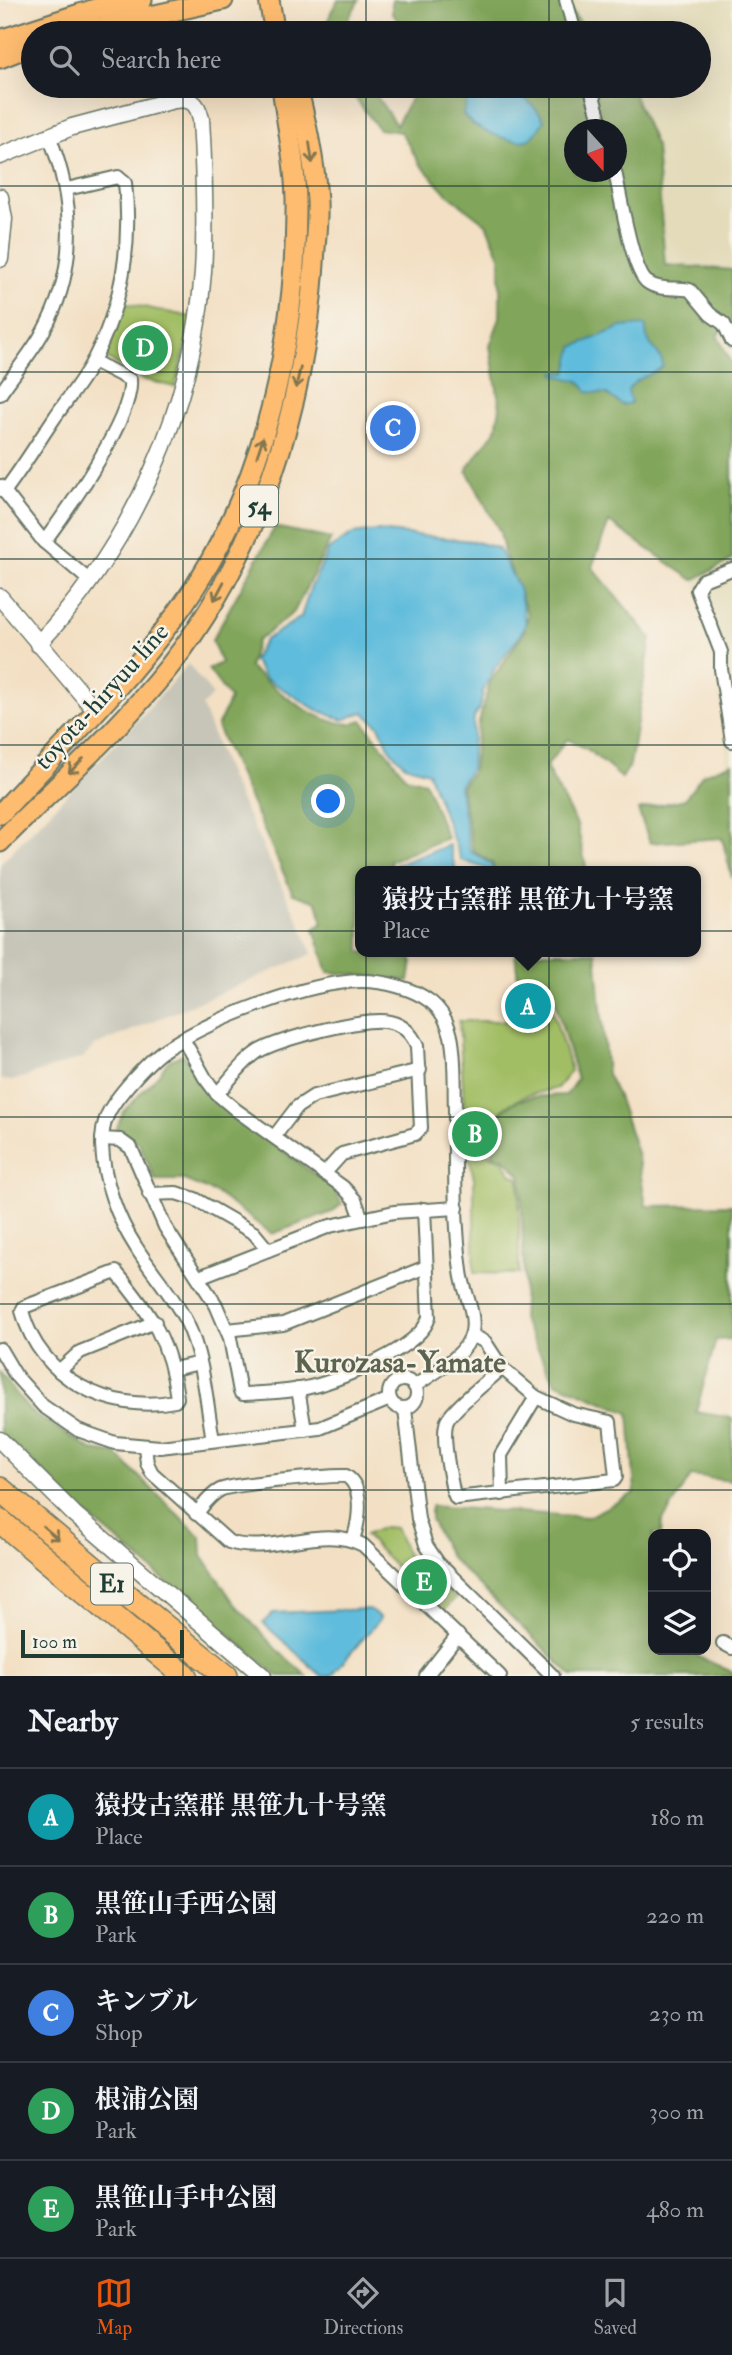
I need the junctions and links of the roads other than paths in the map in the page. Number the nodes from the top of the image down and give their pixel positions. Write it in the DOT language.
graph roads {
  1 [pos="142,0"];
  2 [pos="223,0"];
  3 [pos="269,0"];
  4 [pos="284,0"];
  5 [pos="566,0"];
  6 [pos="58,21"];
  7 [pos="128,21"];
  8 [pos="273,21"];
  9 [pos="287,21"];
  10 [pos="572,21"];
  11 [pos="21,33"];
  12 [pos="0,40"];
  13 [pos="21,50"];
  14 [pos="0,58"];
  15 [pos="283,98"];
  16 [pos="300,98"];
  17 [pos="594,98"];
  18 [pos="600,119"];
  19 [pos="49,136"];
  20 [pos="0,156"];
  21 [pos="617,182"];
  22 [pos="67,189"];
  23 [pos="0,197"];
  24 [pos="0,259"];
  25 [pos="732,341"];
  26 [pos="93,361"];
  27 [pos="0,394"];
  28 [pos="2,489"];
  29 [pos="44,542"];
  30 [pos="732,569"];
  31 [pos="90,581"];
  32 [pos="0,597"];
  33 [pos="38,644"];
  34 [pos="96,711"];
  35 [pos="114,729"];
  36 [pos="732,741"];
  37 [pos="0,814"];
  38 [pos="0,842"];
  39 [pos="183,1039"];
  40 [pos="420,1070"];
  41 [pos="217,1094"];
  42 [pos="274,1137"];
  43 [pos="102,1139"];
  44 [pos="324,1174"];
  45 [pos="149,1194"];
  46 [pos="457,1208"];
  47 [pos="424,1209"];
  48 [pos="362,1219"];
  49 [pos="268,1250"];
  50 [pos="426,1267"];
  51 [pos="199,1277"];
  52 [pos="155,1322"];
  53 [pos="227,1330"];
  54 [pos="472,1335"];
  55 [pos="0,1349"];
  56 [pos="200,1363"];
  57 [pos="502,1368"];
  58 [pos="173,1369"];
  59 [pos="59,1371"];
  60 [pos="415,1386"];
  61 [pos="298,1389"];
  62 [pos="536,1397"];
  63 [pos="390,1399"];
  64 [pos="405,1409"];
  65 [pos="304,1430"];
  66 [pos="0,1440"];
  67 [pos="213,1440"];
  68 [pos="145,1447"];
  69 [pos="0,1489"];
  70 [pos="502,1494"];
  71 [pos="196,1514"];
  72 [pos="0,1521"];
  73 [pos="353,1540"];
  74 [pos="458,1635"];
  75 [pos="185,1676"];
  76 [pos="226,1676"];
  77 [pos="263,1676"];
  78 [pos="426,1676"];
  79 [pos="500,1676"];
  80 [pos="553,1676"];
  1 -- 6 [label="main road"];
  2 -- 7 [label="main road"];
  3 -- 8 [label="main road"];
  4 -- 9 [label="main road"];
  5 -- 10 [label="street"];
  11 -- 12 [label="main road"];
  13 -- 14 [label="main road"];
  34 -- 15 [label="main road, toyota-hiryuu line / 54, one-way"];
  16 -- 35 [label="main road, toyota-hiryuu line / 54, one-way"];
  17 -- 18 [label="street"];
  19 -- 20 [label="street"];
  19 -- 22 [label="street"];
  19 -- 31 [label="street"];
  21 -- 25 [label="street"];
  22 -- 26 [label="street"];
  22 -- 27 [label="street"];
  23 -- 24 [label="street"];
  26 -- 28 [label="street"];
  26 -- 29 [label="street"];
  28 -- 29 [label="street"];
  29 -- 31 [label="street"];
  30 -- 36 [label="street"];
  31 -- 33 [label="street"];
  32 -- 33 [label="street"];
  33 -- 34 [label="street"];
  34 -- 35 [label="street"];
  34 -- 37 [label="main road, toyota-hiryuu line / 54"];
  35 -- 38 [label="main road, toyota-hiryuu line / 54, one-way"];
  39 -- 41 [label="street"];
  39 -- 43 [label="street"];
  39 -- 46 [label="street"];
  40 -- 41 [label="street"];
  40 -- 42 [label="street"];
  40 -- 44 [label="street"];
  41 -- 42 [label="street"];
  42 -- 44 [label="street"];
  43 -- 45 [label="street"];
  43 -- 56 [label="street"];
  44 -- 48 [label="street"];
  45 -- 49 [label="street"];
  45 -- 51 [label="street"];
  46 -- 47 [label="street"];
  46 -- 54 [label="street"];
  47 -- 48 [label="street"];
  47 -- 50 [label="street"];
  48 -- 49 [label="street"];
  49 -- 51 [label="street"];
  50 -- 53 [label="street"];
  50 -- 61 [label="street"];
  51 -- 53 [label="street"];
  52 -- 58 [label="street"];
  52 -- 59 [label="street"];
  52 -- 59 [label="street"];
  53 -- 61 [label="street"];
  54 -- 57 [label="street"];
  54 -- 60 [label="street"];
  55 -- 68 [label="street"];
  56 -- 58 [label="street"];
  56 -- 67 [label="street"];
  57 -- 62 [label="street"];
  57 -- 70 [label="street"];
  58 -- 59 [label="street"];
  60 -- 63 [label="street"];
  60 -- 64 [label="street"];
  61 -- 65 [label="street"];
  62 -- 70 [label="street"];
  62 -- 70 [label="street"];
  63 -- 64 [label="street"];
  63 -- 65 [label="street"];
  64 -- 80 [label="street"];
  65 -- 67 [label="street"];
  66 -- 77 [label="street"];
  67 -- 68 [label="street"];
  68 -- 71 [label="street"];
  69 -- 76 [label="highway, E1, one-way"];
  71 -- 73 [label="street"];
  71 -- 73 [label="street"];
  72 -- 75 [label="highway, E1"];
  73 -- 74 [label="street"];
  74 -- 78 [label="street"];
  74 -- 79 [label="street"];
}
